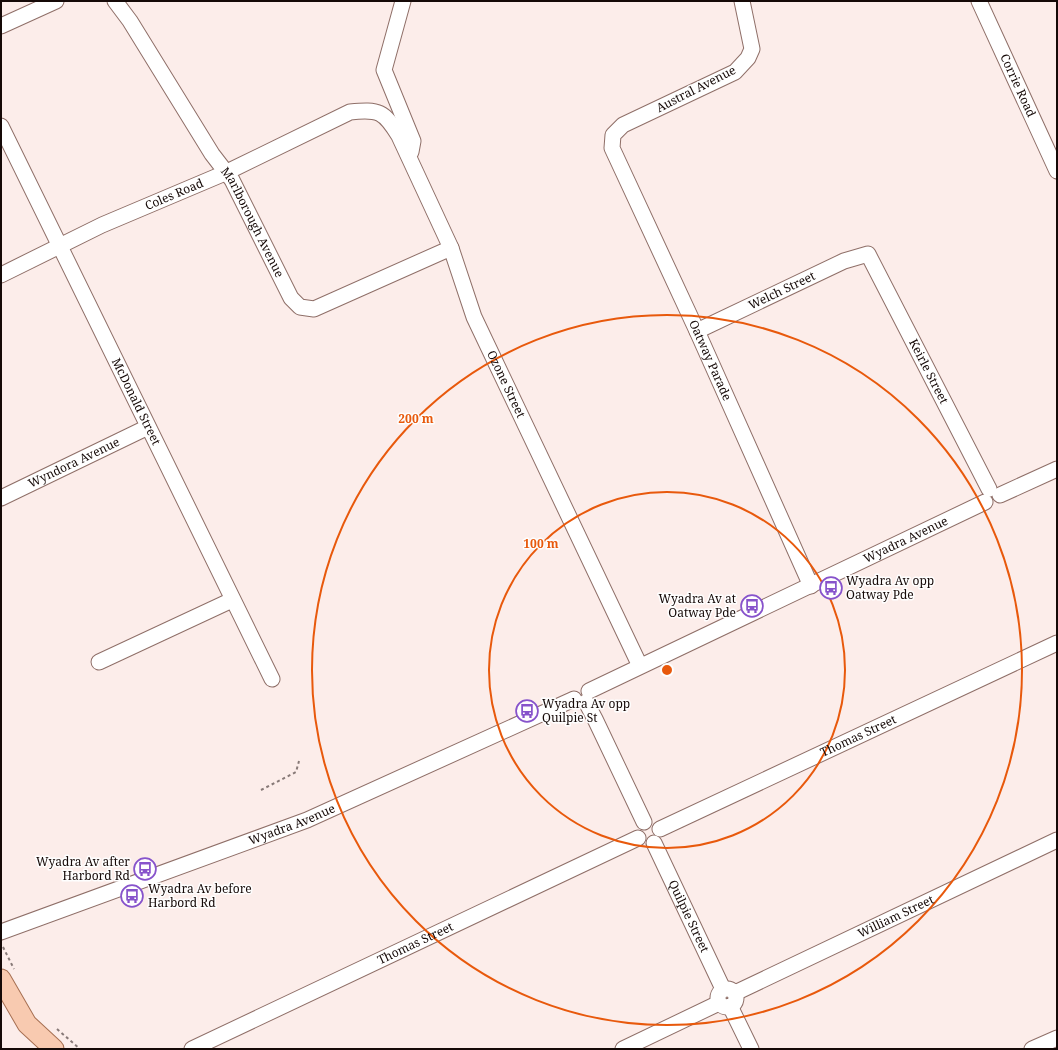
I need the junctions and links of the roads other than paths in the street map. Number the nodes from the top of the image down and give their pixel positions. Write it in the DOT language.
graph roads {
  1 [pos="56,1"];
  2 [pos="115,1"];
  3 [pos="403,1"];
  4 [pos="742,1"];
  5 [pos="979,1"];
  6 [pos="1,26"];
  7 [pos="370,110"];
  8 [pos="1,126"];
  9 [pos="613,135"];
  10 [pos="410,159"];
  11 [pos="1057,171"];
  12 [pos="226,173"];
  13 [pos="61,245"];
  14 [pos="451,248"];
  15 [pos="868,254"];
  16 [pos="1,276"];
  17 [pos="697,331"];
  18 [pos="148,427"];
  19 [pos="1057,469"];
  20 [pos="991,495"];
  21 [pos="1,498"];
  22 [pos="811,586"];
  23 [pos="232,600"];
  24 [pos="1057,643"];
  25 [pos="99,662"];
  26 [pos="640,666"];
  27 [pos="272,679"];
  28 [pos="583,697"];
  29 [pos="644,822"];
  30 [pos="660,829"];
  31 [pos="638,838"];
  32 [pos="1057,840"];
  33 [pos="654,843"];
  34 [pos="1,932"];
  35 [pos="8,975"];
  36 [pos="727,998"];
  37 [pos="1057,1038"];
  38 [pos="54,1049"];
  39 [pos="192,1049"];
  40 [pos="623,1049"];
  41 [pos="750,1049"];
  42 [pos="1032,1049"];
  1 -- 6 [label="street"];
  2 -- 12 [label="street, Marlborough Avenue"];
  3 -- 10 [label="street"];
  4 -- 9 [label="street, Austral Avenue"];
  5 -- 11 [label="street, Corrie Road"];
  7 -- 10 [label="street, Ozone Street"];
  7 -- 12 [label="street, Coles Road"];
  8 -- 13 [label="street, McDonald Street"];
  9 -- 17 [label="street, Oatway Parade"];
  10 -- 14 [label="street, Ozone Street"];
  12 -- 13 [label="street, Coles Road"];
  12 -- 14 [label="street, Marlborough Avenue"];
  13 -- 16 [label="street, Coles Road"];
  13 -- 18 [label="street, McDonald Street"];
  14 -- 26 [label="street, Ozone Street"];
  15 -- 17 [label="street, Welch Street"];
  15 -- 20 [label="street, Keirle Street"];
  17 -- 22 [label="street, Oatway Parade"];
  18 -- 21 [label="street, Wyndora Avenue"];
  18 -- 23 [label="street, McDonald Street"];
  19 -- 20 [label="street, Wyadra Avenue"];
  20 -- 22 [label="street, Wyadra Avenue"];
  22 -- 26 [label="street, Wyadra Avenue"];
  23 -- 25 [label="street"];
  23 -- 27 [label="street, McDonald Street"];
  24 -- 30 [label="street, Thomas Street"];
  26 -- 28 [label="street, Wyadra Avenue"];
  28 -- 29 [label="street"];
  28 -- 34 [label="street, Wyadra Avenue"];
  29 -- 30 [label="street"];
  29 -- 31 [label="street"];
  30 -- 33 [label="street"];
  31 -- 33 [label="street"];
  31 -- 39 [label="street, Thomas Street"];
  32 -- 36 [label="street, William Street"];
  33 -- 36 [label="street, Quilpie Street"];
  35 -- 38 [label="main road"];
  36 -- 40 [label="street, William Street"];
  36 -- 41 [label="street, Quilpie Street"];
  37 -- 42 [label="street"];
}
